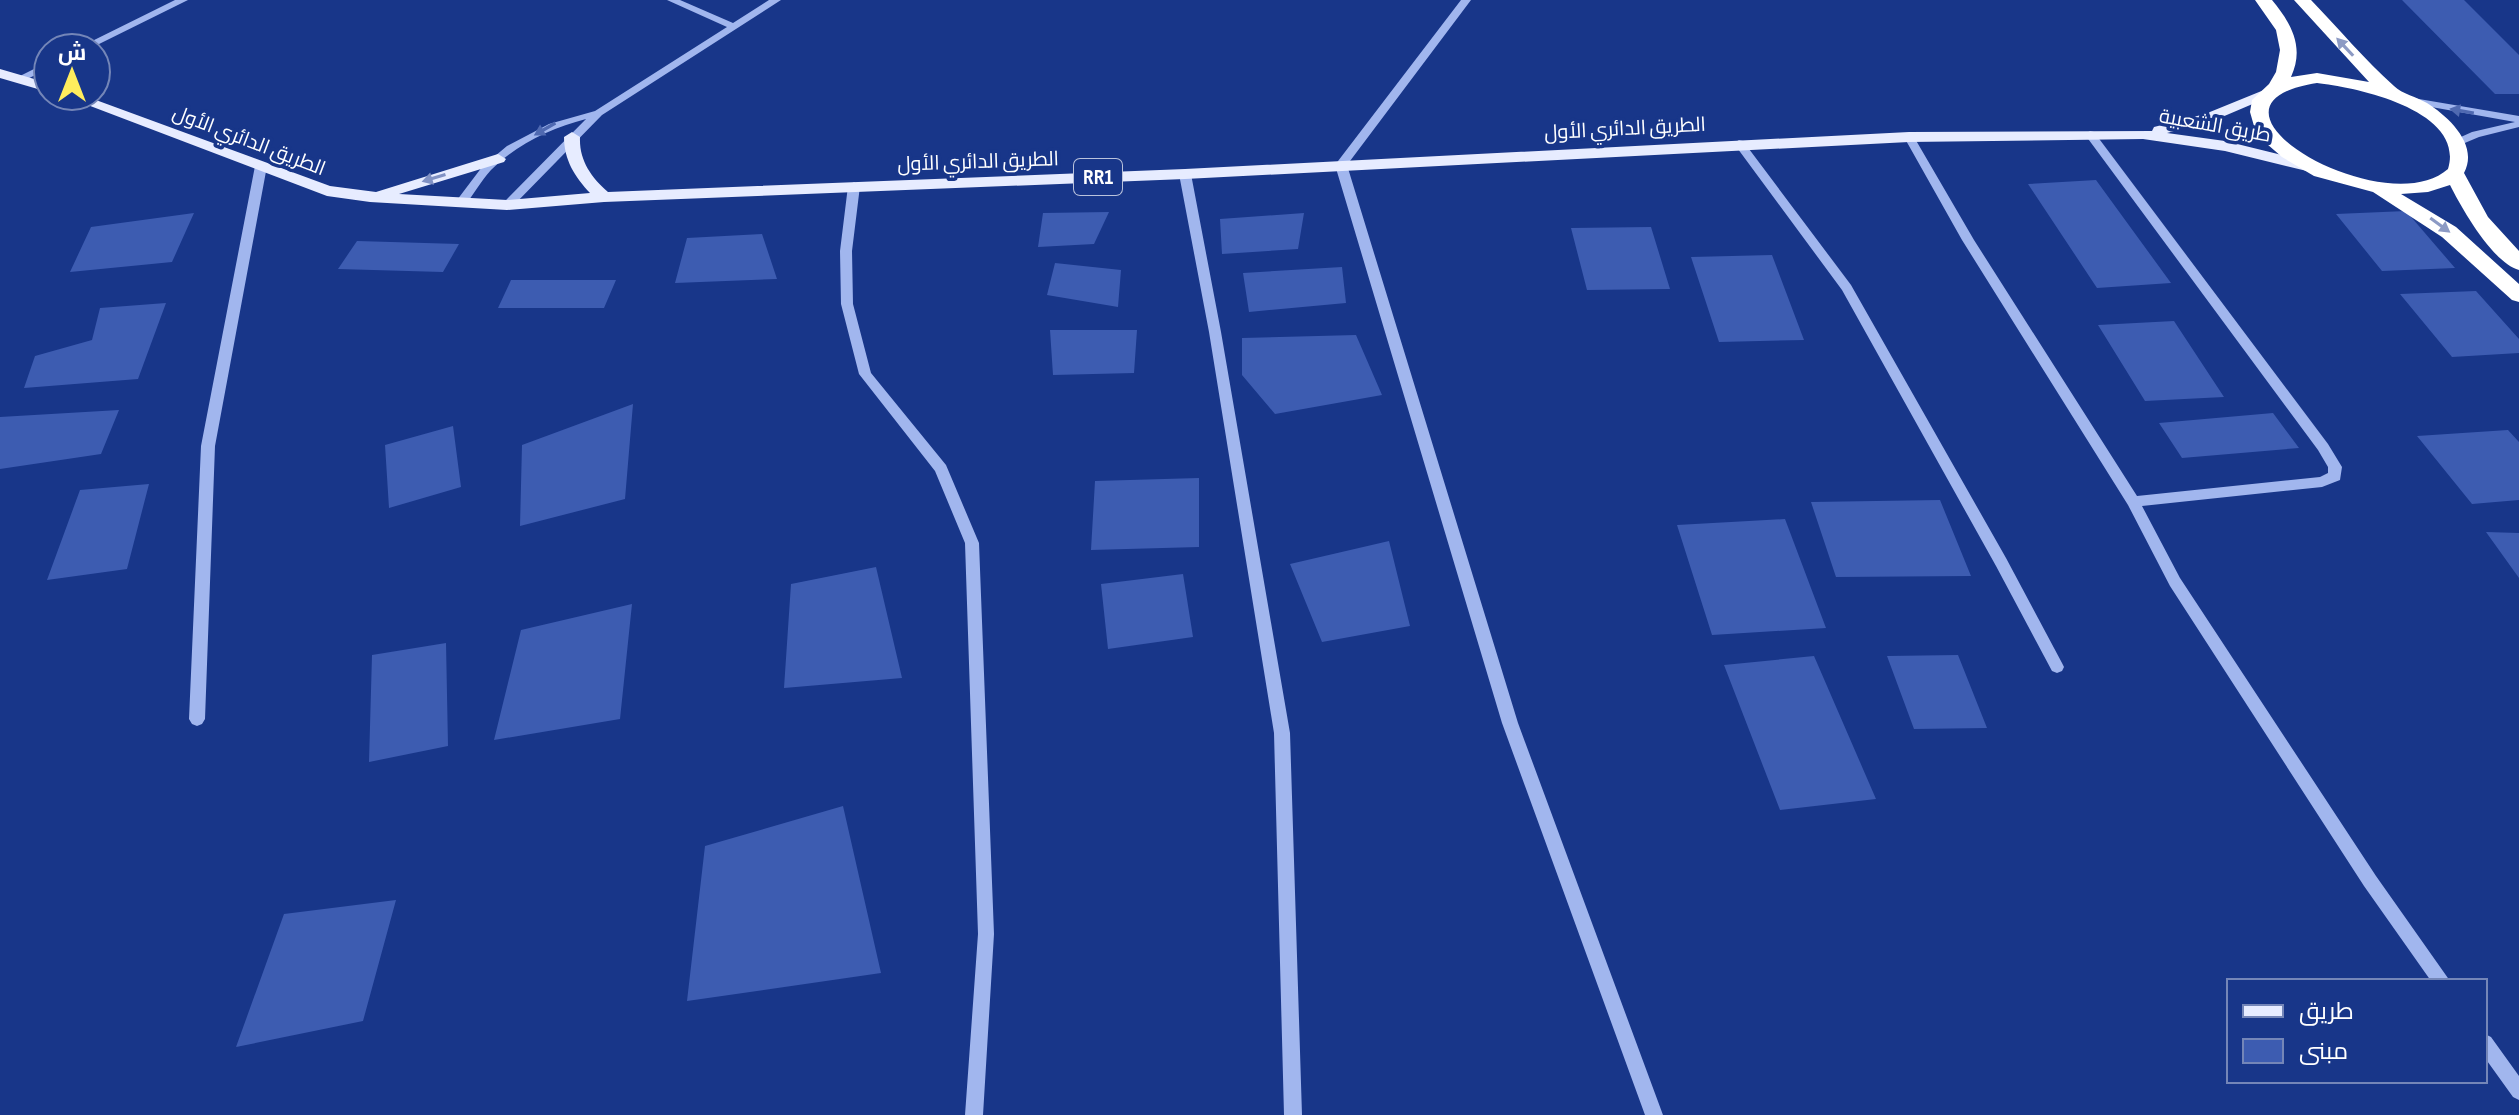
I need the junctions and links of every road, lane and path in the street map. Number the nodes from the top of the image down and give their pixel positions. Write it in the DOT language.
graph roads {
  1 [pos="183,0"];
  2 [pos="672,0"];
  3 [pos="776,0"];
  4 [pos="1466,0"];
  5 [pos="2263,0"];
  6 [pos="2302,0"];
  7 [pos="735,27"];
  8 [pos="112,34"];
  9 [pos="0,73"];
  10 [pos="32,73"];
  11 [pos="21,78"];
  12 [pos="32,82"];
  13 [pos="2271,89"];
  14 [pos="2398,97"];
  15 [pos="112,111"];
  16 [pos="598,113"];
  17 [pos="2519,121"];
  18 [pos="2090,134"];
  19 [pos="2143,134"];
  20 [pos="572,137"];
  21 [pos="1909,137"];
  22 [pos="1739,143"];
  23 [pos="2456,143"];
  24 [pos="498,159"];
  25 [pos="1341,165"];
  26 [pos="261,166"];
  27 [pos="2311,167"];
  28 [pos="2454,173"];
  29 [pos="1185,174"];
  30 [pos="854,186"];
  31 [pos="2372,186"];
  32 [pos="370,197"];
  33 [pos="604,197"];
  34 [pos="460,204"];
  35 [pos="507,205"];
  36 [pos="2519,263"];
  37 [pos="2519,295"];
  38 [pos="2133,502"];
  39 [pos="2057,667"];
  40 [pos="197,719"];
  41 [pos="2440,979"];
  42 [pos="2487,1046"];
  43 [pos="2519,1091"];
  44 [pos="974,1115"];
  45 [pos="1293,1115"];
  46 [pos="1654,1115"];
  1 -- 8 [label="street"];
  2 -- 7 [label="street"];
  3 -- 7 [label="street"];
  4 -- 25 [label="street"];
  5 -- 13 [label="highway"];
  14 -- 6 [label="highway, one-way"];
  7 -- 16 [label="street"];
  9 -- 11 [label="main road"];
  10 -- 11 [label="street"];
  11 -- 12 [label="main road"];
  13 -- 14 [label="highway"];
  13 -- 19 [label="main road, طريق الشعبية"];
  13 -- 27 [label="highway"];
  17 -- 14 [label="street, one-way"];
  14 -- 23 [label="highway"];
  15 -- 26 [label="main road, الطريق الدائري الأول / RR1"];
  16 -- 20 [label="street"];
  16 -- 24 [label="street, one-way"];
  17 -- 23 [label="street"];
  18 -- 19 [label="main road, الطريق الدائري الأول / RR1"];
  18 -- 21 [label="main road, الطريق الدائري الأول / RR1"];
  18 -- 38 [label="street"];
  19 -- 27 [label="main road, طريق الشعبية"];
  20 -- 33 [label="main road"];
  20 -- 35 [label="street"];
  21 -- 22 [label="main road, الطريق الدائري الأول / RR1"];
  21 -- 38 [label="street"];
  22 -- 25 [label="main road, الطريق الدائري الأول / RR1"];
  22 -- 39 [label="street"];
  23 -- 28 [label="highway"];
  24 -- 32 [label="main road, one-way"];
  24 -- 34 [label="street"];
  25 -- 29 [label="main road, الطريق الدائري الأول / RR1"];
  25 -- 46 [label="street"];
  26 -- 32 [label="main road, الطريق الدائري الأول / RR1"];
  26 -- 40 [label="street"];
  27 -- 31 [label="highway"];
  28 -- 31 [label="highway"];
  28 -- 36 [label="highway"];
  29 -- 30 [label="main road, الطريق الدائري الأول / RR1"];
  29 -- 45 [label="street"];
  30 -- 33 [label="main road, الطريق الدائري الأول / RR1"];
  30 -- 44 [label="street"];
  31 -- 37 [label="highway, one-way"];
  32 -- 34 [label="main road, الطريق الدائري الأول / RR1"];
  33 -- 35 [label="main road, الطريق الدائري الأول / RR1"];
  34 -- 35 [label="main road, الطريق الدائري الأول / RR1"];
  38 -- 41 [label="street"];
  42 -- 43 [label="street"];
}
